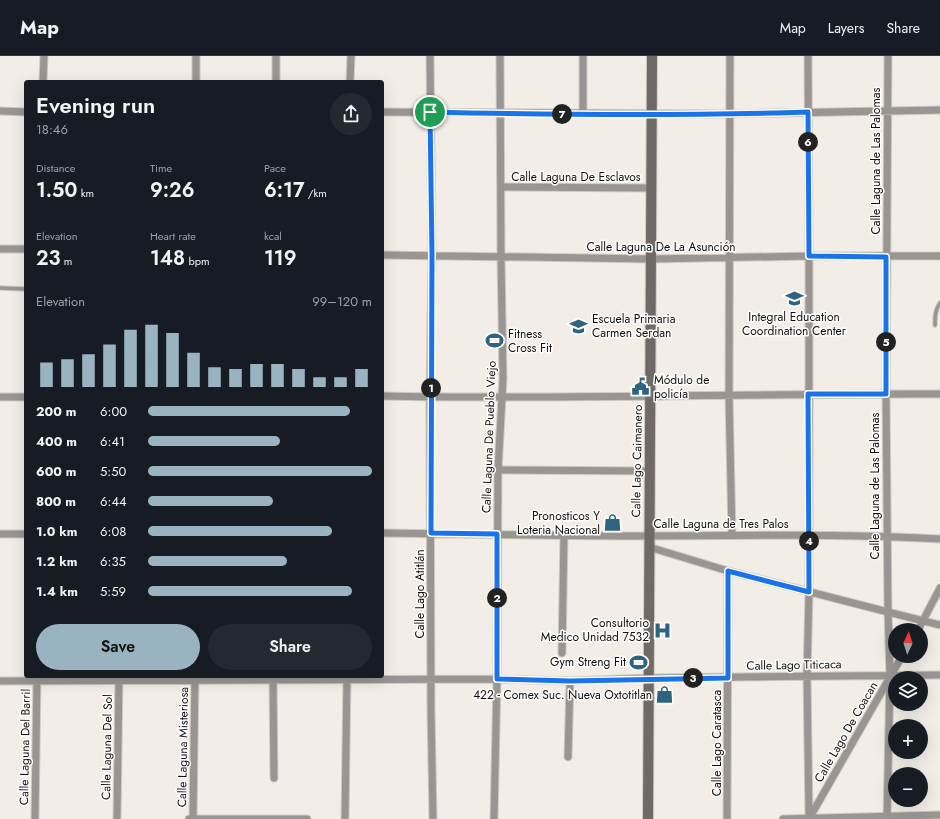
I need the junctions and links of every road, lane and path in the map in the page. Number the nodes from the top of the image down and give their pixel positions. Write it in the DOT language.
graph roads {
  1 [pos="44,56"];
  2 [pos="196,56"];
  3 [pos="276,56"];
  4 [pos="350,56"];
  5 [pos="430,56"];
  6 [pos="500,56"];
  7 [pos="582,56"];
  8 [pos="652,56"];
  9 [pos="730,56"];
  10 [pos="808,56"];
  11 [pos="888,56"];
  12 [pos="44,80"];
  13 [pos="196,80"];
  14 [pos="276,80"];
  15 [pos="350,80"];
  16 [pos="887,110"];
  17 [pos="940,110"];
  18 [pos="0,111"];
  19 [pos="24,112"];
  20 [pos="384,112"];
  21 [pos="430,112"];
  22 [pos="808,112"];
  23 [pos="500,113"];
  24 [pos="583,114"];
  25 [pos="651,114"];
  26 [pos="729,114"];
  27 [pos="501,187"];
  28 [pos="651,188"];
  29 [pos="0,249"];
  30 [pos="24,250"];
  31 [pos="384,255"];
  32 [pos="432,255"];
  33 [pos="809,256"];
  34 [pos="940,256"];
  35 [pos="500,257"];
  36 [pos="886,257"];
  37 [pos="730,258"];
  38 [pos="651,259"];
  39 [pos="0,288"];
  40 [pos="24,289"];
  41 [pos="940,304"];
  42 [pos="935,325"];
  43 [pos="808,394"];
  44 [pos="886,394"];
  45 [pos="940,394"];
  46 [pos="0,396"];
  47 [pos="384,396"];
  48 [pos="502,396"];
  49 [pos="651,396"];
  50 [pos="729,396"];
  51 [pos="24,397"];
  52 [pos="430,397"];
  53 [pos="498,470"];
  54 [pos="650,471"];
  55 [pos="384,533"];
  56 [pos="431,533"];
  57 [pos="0,534"];
  58 [pos="24,534"];
  59 [pos="497,534"];
  60 [pos="564,535"];
  61 [pos="732,535"];
  62 [pos="809,535"];
  63 [pos="649,536"];
  64 [pos="887,536"];
  65 [pos="940,539"];
  66 [pos="649,547"];
  67 [pos="728,571"];
  68 [pos="940,588"];
  69 [pos="809,592"];
  70 [pos="888,612"];
  71 [pos="924,621"];
  72 [pos="940,624"];
  73 [pos="562,653"];
  74 [pos="890,671"];
  75 [pos="888,675"];
  76 [pos="928,675"];
  77 [pos="940,675"];
  78 [pos="807,676"];
  79 [pos="37,678"];
  80 [pos="119,678"];
  81 [pos="195,678"];
  82 [pos="273,678"];
  83 [pos="347,678"];
  84 [pos="648,678"];
  85 [pos="728,678"];
  86 [pos="497,679"];
  87 [pos="888,679"];
  88 [pos="431,680"];
  89 [pos="570,681"];
  90 [pos="0,682"];
  91 [pos="889,711"];
  92 [pos="568,757"];
  93 [pos="274,778"];
  94 [pos="940,815"];
  95 [pos="888,817"];
  96 [pos="35,819"];
  97 [pos="118,819"];
  98 [pos="188,819"];
  99 [pos="193,819"];
  100 [pos="274,819"];
  101 [pos="307,819"];
  102 [pos="345,819"];
  103 [pos="433,819"];
  104 [pos="494,819"];
  105 [pos="648,819"];
  106 [pos="727,819"];
  107 [pos="783,819"];
  108 [pos="809,819"];
  1 -- 12 [label="street"];
  2 -- 13 [label="street"];
  3 -- 14 [label="street"];
  4 -- 15 [label="street"];
  5 -- 21 [label="street, Calle Lago Atitlán"];
  6 -- 23 [label="street, Calle Laguna De Pueblo Viejo"];
  7 -- 24 [label="street"];
  8 -- 25 [label="street, Calle Lago Caimanero"];
  9 -- 26 [label="street"];
  10 -- 22 [label="street"];
  11 -- 16 [label="street, Calle Laguna de Las Palomas"];
  16 -- 17 [label="street"];
  16 -- 22 [label="street"];
  16 -- 36 [label="street, Calle Laguna de Las Palomas"];
  18 -- 19 [label="street"];
  20 -- 21 [label="street"];
  21 -- 23 [label="street"];
  21 -- 32 [label="street, Calle Lago Atitlán"];
  22 -- 26 [label="street"];
  22 -- 33 [label="street"];
  23 -- 24 [label="street"];
  23 -- 27 [label="street, Calle Laguna De Pueblo Viejo"];
  24 -- 25 [label="street"];
  25 -- 26 [label="street"];
  25 -- 28 [label="street, Calle Lago Caimanero"];
  26 -- 37 [label="street"];
  27 -- 28 [label="street, Calle Laguna De Esclavos"];
  27 -- 35 [label="street, Calle Laguna De Pueblo Viejo"];
  28 -- 38 [label="street, Calle Lago Caimanero"];
  29 -- 30 [label="street"];
  31 -- 32 [label="street, Calle Laguna De La Asunción"];
  32 -- 35 [label="street, Calle Laguna De La Asunción"];
  32 -- 52 [label="street, Calle Lago Atitlán"];
  33 -- 36 [label="street, Calle Laguna De La Asunción"];
  33 -- 37 [label="street, Calle Laguna De La Asunción"];
  33 -- 43 [label="street"];
  34 -- 36 [label="street, Calle Laguna De La Asunción"];
  35 -- 38 [label="street, Calle Laguna De La Asunción"];
  35 -- 48 [label="street, Calle Laguna De Pueblo Viejo"];
  36 -- 44 [label="street, Calle Laguna de Las Palomas"];
  37 -- 38 [label="street, Calle Laguna De La Asunción"];
  37 -- 50 [label="street"];
  38 -- 49 [label="street, Calle Lago Caimanero"];
  39 -- 40 [label="lane"];
  41 -- 42 [label="lane"];
  43 -- 44 [label="street"];
  43 -- 50 [label="street"];
  43 -- 62 [label="street"];
  44 -- 45 [label="street"];
  44 -- 64 [label="street, Calle Laguna de Las Palomas"];
  46 -- 51 [label="street"];
  47 -- 52 [label="street"];
  48 -- 49 [label="street"];
  48 -- 52 [label="street"];
  48 -- 53 [label="street, Calle Laguna De Pueblo Viejo"];
  49 -- 50 [label="street"];
  49 -- 54 [label="street, Calle Lago Caimanero"];
  50 -- 61 [label="street"];
  52 -- 56 [label="street, Calle Lago Atitlán"];
  53 -- 54 [label="street"];
  53 -- 59 [label="street, Calle Laguna De Pueblo Viejo"];
  54 -- 63 [label="street, Calle Lago Caimanero"];
  55 -- 56 [label="street, Calle Laguna de Tres Palos"];
  56 -- 59 [label="street, Calle Laguna de Tres Palos"];
  56 -- 88 [label="street, Calle Lago Atitlán"];
  57 -- 58 [label="street"];
  59 -- 60 [label="street, Calle Laguna de Tres Palos"];
  59 -- 86 [label="street, Calle Laguna De Pueblo Viejo"];
  60 -- 63 [label="street, Calle Laguna de Tres Palos"];
  60 -- 73 [label="street"];
  61 -- 62 [label="street, Calle Laguna de Tres Palos"];
  61 -- 63 [label="street, Calle Laguna de Tres Palos"];
  62 -- 64 [label="street, Calle Laguna de Tres Palos"];
  62 -- 69 [label="street"];
  63 -- 66 [label="street, Calle Lago Caimanero"];
  64 -- 65 [label="street, Calle Laguna de Tres Palos"];
  64 -- 70 [label="street, Calle Laguna de Las Palomas"];
  66 -- 67 [label="street"];
  66 -- 84 [label="street, Calle Lago Caimanero"];
  67 -- 69 [label="street"];
  67 -- 85 [label="street, Calle Lago Caratasca"];
  68 -- 71 [label="street"];
  69 -- 70 [label="street"];
  69 -- 78 [label="street"];
  70 -- 71 [label="street"];
  70 -- 74 [label="street, Calle Laguna de Las Palomas"];
  71 -- 72 [label="street"];
  75 -- 78 [label="street, Calle Lago Titicaca"];
  76 -- 77 [label="street, Calle Lago Titicaca"];
  78 -- 85 [label="street, Calle Lago Titicaca"];
  78 -- 108 [label="street"];
  79 -- 80 [label="street, Calle Lago Titicaca"];
  79 -- 90 [label="street, Calle Lago Titicaca"];
  79 -- 96 [label="street, Calle Laguna Del Barril"];
  80 -- 81 [label="street, Calle Lago Titicaca"];
  80 -- 97 [label="street, Calle Laguna Del Sol"];
  81 -- 82 [label="street, Calle Lago Titicaca"];
  81 -- 99 [label="street, Calle Laguna Misteriosa"];
  82 -- 83 [label="street, Calle Lago Titicaca"];
  82 -- 93 [label="street"];
  83 -- 88 [label="street, Calle Lago Titicaca"];
  83 -- 102 [label="street"];
  84 -- 85 [label="street, Calle Lago Titicaca"];
  84 -- 89 [label="street, Calle Lago Titicaca"];
  84 -- 105 [label="street, Calle Lago Caimanero"];
  85 -- 106 [label="street, Calle Lago Caratasca"];
  86 -- 88 [label="street, Calle Lago Titicaca"];
  86 -- 89 [label="street, Calle Lago Titicaca"];
  86 -- 104 [label="street, Calle Laguna De Pueblo Viejo"];
  87 -- 108 [label="street, Calle Lago De Coacan"];
  88 -- 103 [label="street, Calle Lago Atitlán"];
  89 -- 92 [label="street"];
  91 -- 95 [label="street, Calle Laguna de Las Palomas"];
  94 -- 95 [label="street"];
  95 -- 108 [label="street"];
  98 -- 99 [label="street"];
  99 -- 100 [label="street"];
  100 -- 101 [label="street"];
  107 -- 108 [label="street"];
}
